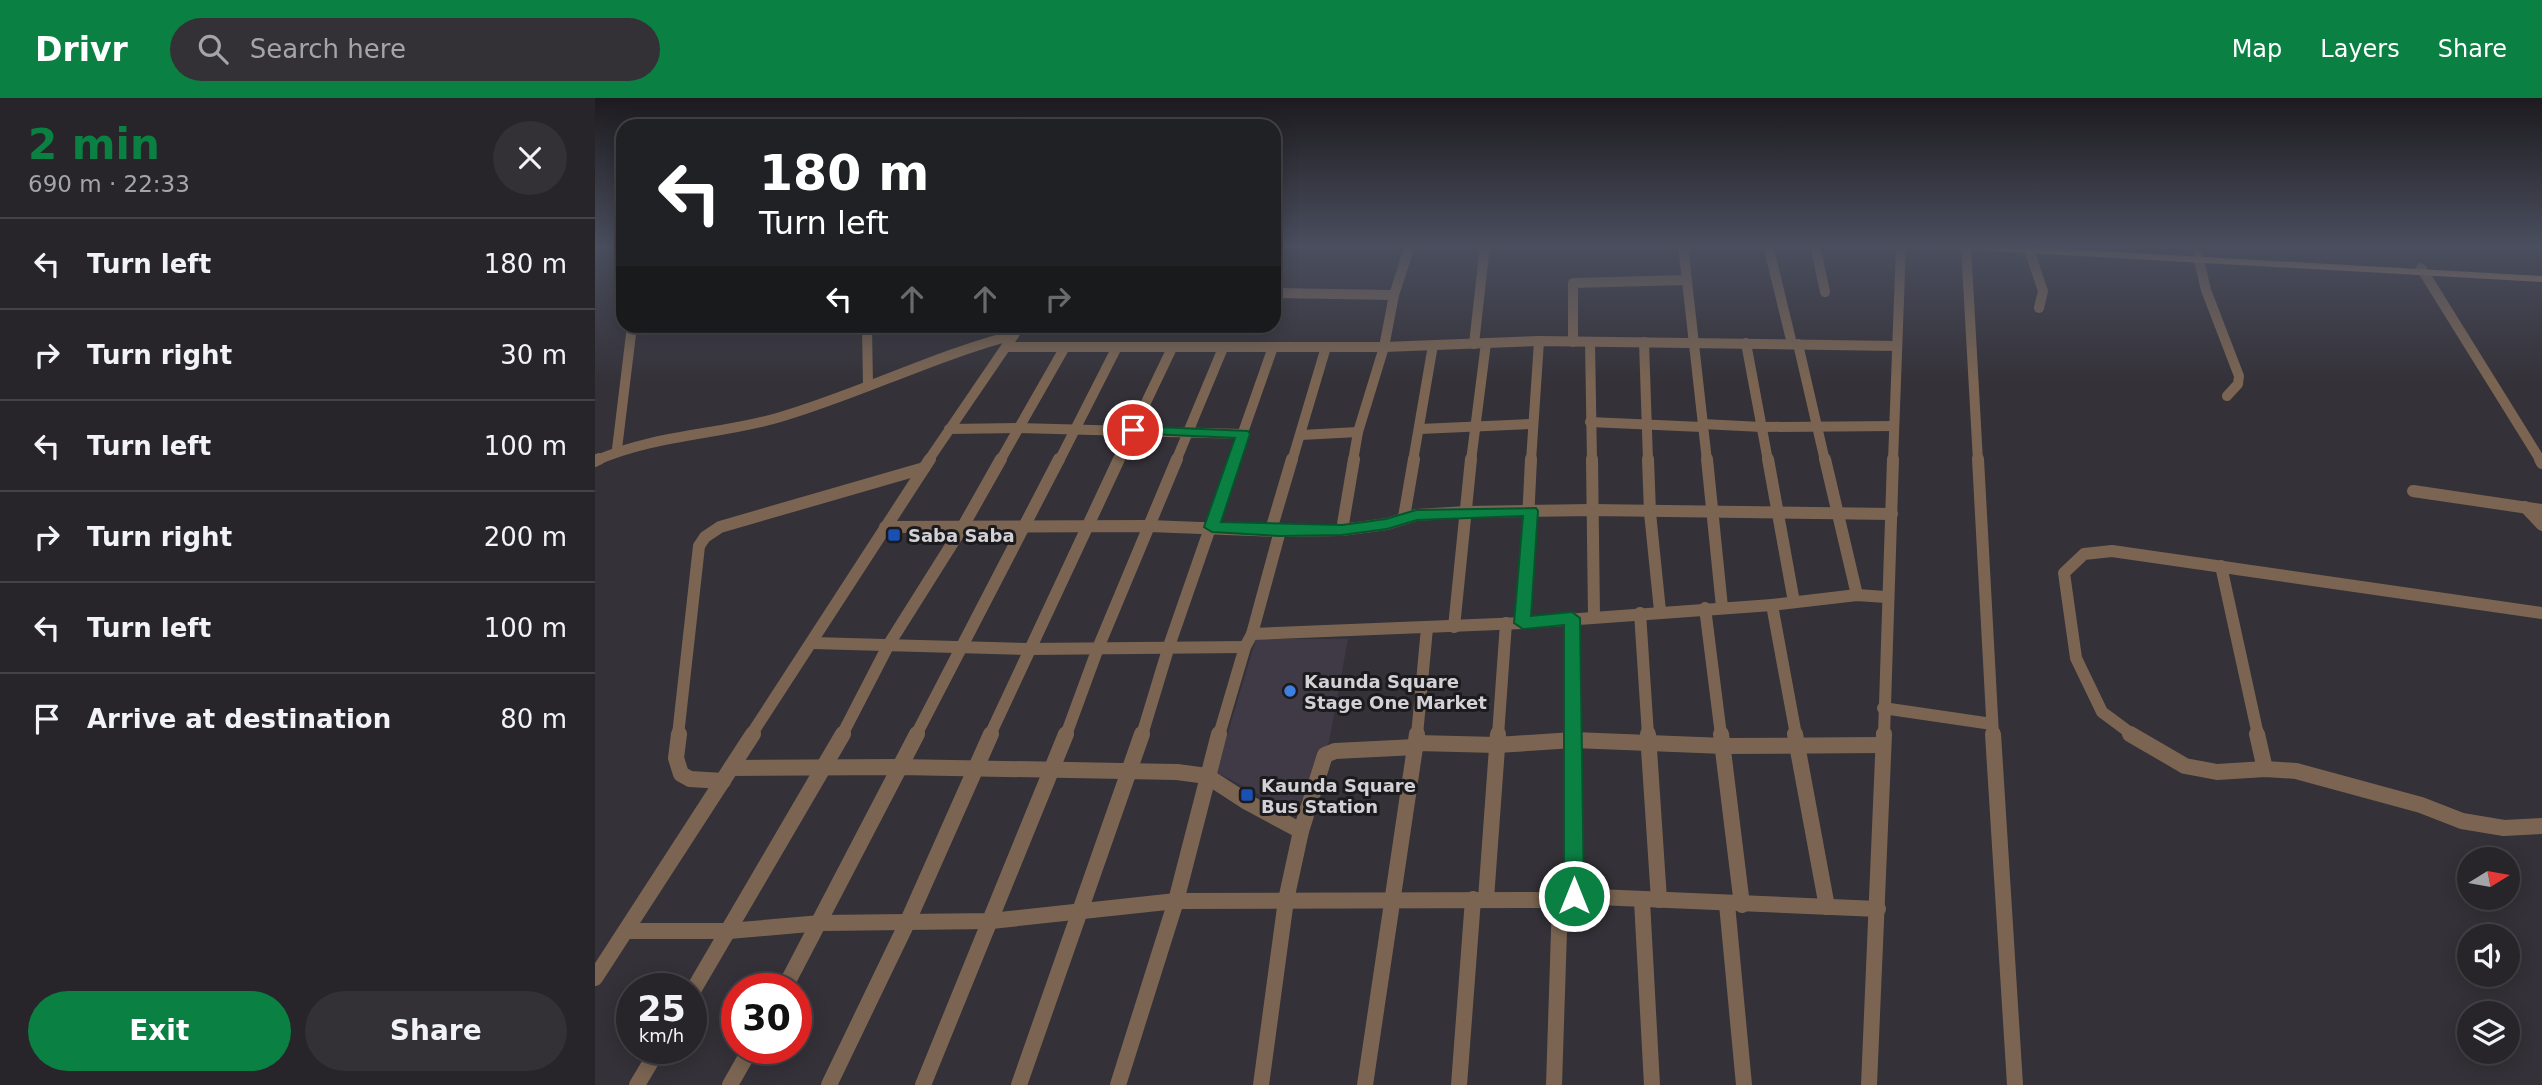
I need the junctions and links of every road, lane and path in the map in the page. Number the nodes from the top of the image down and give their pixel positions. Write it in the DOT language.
graph roads {
  1 [pos="1395,291"];
  2 [pos="1483,291"];
  3 [pos="1571,291"];
  4 [pos="1687,291"];
  5 [pos="1781,291"];
  6 [pos="1899,291"];
  7 [pos="1973,291"];
  8 [pos="2043,291"];
  9 [pos="2206,291"];
  10 [pos="2435,291"];
  11 [pos="1281,293"];
  12 [pos="1394,295"];
  13 [pos="2039,308"];
  14 [pos="631,333"];
  15 [pos="867,333"];
  16 [pos="1008,333"];
  17 [pos="1015,333"];
  18 [pos="1539,341"];
  19 [pos="1573,342"];
  20 [pos="1590,342"];
  21 [pos="1644,342"];
  22 [pos="1480,343"];
  23 [pos="1696,343"];
  24 [pos="1746,343"];
  25 [pos="1795,344"];
  26 [pos="1433,345"];
  27 [pos="1897,346"];
  28 [pos="1006,347"];
  29 [pos="1065,347"];
  30 [pos="1117,347"];
  31 [pos="1273,347"];
  32 [pos="1326,347"];
  33 [pos="1384,347"];
  34 [pos="1172,348"];
  35 [pos="1223,348"];
  36 [pos="868,386"];
  37 [pos="2227,396"];
  38 [pos="1590,422"];
  39 [pos="1532,424"];
  40 [pos="1647,424"];
  41 [pos="1702,425"];
  42 [pos="1474,426"];
  43 [pos="1818,426"];
  44 [pos="1894,426"];
  45 [pos="1762,427"];
  46 [pos="1018,428"];
  47 [pos="949,429"];
  48 [pos="1420,429"];
  49 [pos="1076,430"];
  50 [pos="1133,430"];
  51 [pos="1358,432"];
  52 [pos="1189,434"];
  53 [pos="1243,434"];
  54 [pos="1301,435"];
  55 [pos="617,449"];
  56 [pos="595,461"];
  57 [pos="2542,463"];
  58 [pos="924,468"];
  59 [pos="2413,491"];
  60 [pos="2525,507"];
  61 [pos="1591,510"];
  62 [pos="2542,510"];
  63 [pos="1530,511"];
  64 [pos="1467,512"];
  65 [pos="1650,513"];
  66 [pos="1712,513"];
  67 [pos="1777,513"];
  68 [pos="1839,514"];
  69 [pos="1892,514"];
  70 [pos="1404,517"];
  71 [pos="2542,525"];
  72 [pos="1022,526"];
  73 [pos="1086,526"];
  74 [pos="1149,526"];
  75 [pos="885,527"];
  76 [pos="1212,527"];
  77 [pos="962,528"];
  78 [pos="1275,530"];
  79 [pos="1342,530"];
  80 [pos="2221,566"];
  81 [pos="1857,595"];
  82 [pos="1886,597"];
  83 [pos="1794,602"];
  84 [pos="1772,606"];
  85 [pos="1722,607"];
  86 [pos="1705,608"];
  87 [pos="1660,611"];
  88 [pos="1640,613"];
  89 [pos="2542,613"];
  90 [pos="1594,616"];
  91 [pos="1572,618"];
  92 [pos="1523,623"];
  93 [pos="1506,624"];
  94 [pos="1454,627"];
  95 [pos="1427,628"];
  96 [pos="1252,634"];
  97 [pos="813,643"];
  98 [pos="888,645"];
  99 [pos="1169,646"];
  100 [pos="960,647"];
  101 [pos="1098,648"];
  102 [pos="1245,648"];
  103 [pos="1028,649"];
  104 [pos="1884,708"];
  105 [pos="1992,724"];
  106 [pos="1574,740"];
  107 [pos="1648,743"];
  108 [pos="1417,745"];
  109 [pos="1497,745"];
  110 [pos="1798,745"];
  111 [pos="1882,745"];
  112 [pos="1724,746"];
  113 [pos="899,767"];
  114 [pos="825,768"];
  115 [pos="973,768"];
  116 [pos="2265,769"];
  117 [pos="1053,770"];
  118 [pos="1131,770"];
  119 [pos="727,775"];
  120 [pos="1207,776"];
  121 [pos="2542,826"];
  122 [pos="1301,831"];
  123 [pos="1567,898"];
  124 [pos="1395,899"];
  125 [pos="1480,899"];
  126 [pos="1286,900"];
  127 [pos="1660,900"];
  128 [pos="1176,901"];
  129 [pos="1642,901"];
  130 [pos="1734,905"];
  131 [pos="1826,907"];
  132 [pos="1878,909"];
  133 [pos="1079,912"];
  134 [pos="991,921"];
  135 [pos="821,923"];
  136 [pos="907,923"];
  137 [pos="626,931"];
  138 [pos="729,931"];
  139 [pos="704,973"];
  140 [pos="793,973"];
  141 [pos="595,978"];
  142 [pos="649,1064"];
  143 [pos="742,1064"];
  144 [pos="636,1085"];
  145 [pos="730,1085"];
  146 [pos="829,1085"];
  147 [pos="923,1085"];
  148 [pos="1019,1085"];
  149 [pos="1118,1085"];
  150 [pos="1261,1085"];
  151 [pos="1365,1085"];
  152 [pos="1459,1085"];
  153 [pos="1554,1085"];
  154 [pos="1652,1085"];
  155 [pos="1744,1085"];
  156 [pos="1869,1085"];
  157 [pos="2015,1085"];
  1 -- 12 [label="street"];
  2 -- 22 [label="street"];
  3 -- 19 [label="street"];
  4 -- 23 [label="street"];
  5 -- 25 [label="street"];
  6 -- 27 [label="street"];
  7 -- 105 [label="street"];
  8 -- 13 [label="street"];
  9 -- 37 [label="street"];
  10 -- 57 [label="street"];
  11 -- 12 [label="street"];
  12 -- 33 [label="street"];
  14 -- 55 [label="street"];
  15 -- 36 [label="street"];
  16 -- 36 [label="street"];
  17 -- 28 [label="street"];
  18 -- 19 [label="street"];
  18 -- 22 [label="street"];
  18 -- 39 [label="street"];
  19 -- 20 [label="street"];
  20 -- 21 [label="street"];
  20 -- 38 [label="street"];
  21 -- 23 [label="street"];
  21 -- 40 [label="street"];
  22 -- 26 [label="street"];
  22 -- 42 [label="street"];
  23 -- 24 [label="street"];
  23 -- 41 [label="street"];
  24 -- 25 [label="street"];
  24 -- 45 [label="street"];
  25 -- 27 [label="street"];
  25 -- 43 [label="street"];
  26 -- 33 [label="street"];
  26 -- 48 [label="street"];
  27 -- 44 [label="street"];
  28 -- 29 [label="street"];
  28 -- 47 [label="street"];
  29 -- 30 [label="street"];
  29 -- 46 [label="street"];
  30 -- 34 [label="street"];
  30 -- 49 [label="street"];
  31 -- 32 [label="street"];
  31 -- 35 [label="street"];
  31 -- 53 [label="street"];
  32 -- 33 [label="street"];
  32 -- 54 [label="street"];
  33 -- 51 [label="street"];
  34 -- 35 [label="street"];
  34 -- 50 [label="street"];
  35 -- 52 [label="street"];
  36 -- 55 [label="street"];
  38 -- 40 [label="street"];
  38 -- 61 [label="street"];
  39 -- 42 [label="street"];
  39 -- 63 [label="street"];
  40 -- 41 [label="street"];
  40 -- 65 [label="street"];
  41 -- 45 [label="street"];
  41 -- 66 [label="street"];
  42 -- 48 [label="street"];
  42 -- 64 [label="street"];
  43 -- 44 [label="street"];
  43 -- 45 [label="street"];
  43 -- 68 [label="street"];
  44 -- 69 [label="street"];
  45 -- 67 [label="street"];
  46 -- 47 [label="street"];
  46 -- 49 [label="street"];
  46 -- 77 [label="street"];
  47 -- 58 [label="street"];
  48 -- 70 [label="street"];
  49 -- 50 [label="street"];
  49 -- 72 [label="street"];
  50 -- 52 [label="street"];
  50 -- 73 [label="street"];
  51 -- 54 [label="street"];
  51 -- 79 [label="street"];
  52 -- 53 [label="street"];
  52 -- 74 [label="street"];
  53 -- 76 [label="street"];
  54 -- 78 [label="street"];
  55 -- 56 [label="street"];
  58 -- 75 [label="street"];
  58 -- 119 [label="street"];
  59 -- 60 [label="street"];
  60 -- 62 [label="street"];
  60 -- 71 [label="street"];
  61 -- 63 [label="street"];
  61 -- 65 [label="street"];
  61 -- 90 [label="street"];
  63 -- 64 [label="street"];
  63 -- 92 [label="street"];
  64 -- 70 [label="street"];
  64 -- 94 [label="street"];
  65 -- 66 [label="street"];
  65 -- 87 [label="street"];
  66 -- 67 [label="street"];
  66 -- 85 [label="street"];
  67 -- 68 [label="street"];
  67 -- 83 [label="street"];
  68 -- 69 [label="street"];
  68 -- 81 [label="street"];
  69 -- 82 [label="street"];
  70 -- 79 [label="street"];
  72 -- 73 [label="street"];
  72 -- 77 [label="street"];
  72 -- 100 [label="street"];
  73 -- 74 [label="street"];
  73 -- 103 [label="street"];
  74 -- 76 [label="street"];
  74 -- 101 [label="street"];
  75 -- 77 [label="street"];
  75 -- 97 [label="street"];
  76 -- 78 [label="street"];
  76 -- 99 [label="street"];
  77 -- 98 [label="street"];
  78 -- 79 [label="street"];
  78 -- 96 [label="street"];
  80 -- 89 [label="street"];
  80 -- 116 [label="street"];
  80 -- 116 [label="street"];
  81 -- 82 [label="street"];
  81 -- 83 [label="street"];
  82 -- 104 [label="street"];
  83 -- 84 [label="street"];
  84 -- 85 [label="street"];
  84 -- 110 [label="street"];
  85 -- 86 [label="street"];
  86 -- 87 [label="street"];
  86 -- 112 [label="street"];
  87 -- 88 [label="street"];
  88 -- 90 [label="street"];
  88 -- 107 [label="street"];
  90 -- 91 [label="street"];
  91 -- 92 [label="street"];
  91 -- 106 [label="street"];
  92 -- 93 [label="street"];
  93 -- 94 [label="street"];
  93 -- 109 [label="street"];
  94 -- 95 [label="street"];
  95 -- 96 [label="street"];
  95 -- 108 [label="street"];
  96 -- 102 [label="street"];
  97 -- 98 [label="street"];
  97 -- 119 [label="street"];
  98 -- 100 [label="street"];
  98 -- 114 [label="street"];
  99 -- 101 [label="street"];
  99 -- 102 [label="street"];
  99 -- 118 [label="street"];
  100 -- 103 [label="street"];
  100 -- 113 [label="street"];
  101 -- 103 [label="street"];
  101 -- 117 [label="street"];
  102 -- 120 [label="street"];
  103 -- 115 [label="street"];
  104 -- 105 [label="street"];
  104 -- 111 [label="street"];
  105 -- 157 [label="street"];
  106 -- 107 [label="street"];
  106 -- 109 [label="street"];
  106 -- 123 [label="street"];
  107 -- 112 [label="street"];
  107 -- 127 [label="street"];
  108 -- 109 [label="street"];
  108 -- 122 [label="street"];
  108 -- 124 [label="street"];
  109 -- 125 [label="street"];
  110 -- 111 [label="street"];
  110 -- 112 [label="street"];
  110 -- 131 [label="street"];
  111 -- 132 [label="street"];
  112 -- 130 [label="street"];
  113 -- 114 [label="street"];
  113 -- 115 [label="street"];
  113 -- 135 [label="street"];
  114 -- 119 [label="street"];
  114 -- 138 [label="street"];
  115 -- 117 [label="street"];
  115 -- 136 [label="street"];
  116 -- 121 [label="street"];
  117 -- 118 [label="street"];
  117 -- 134 [label="street"];
  118 -- 120 [label="street"];
  118 -- 133 [label="street"];
  119 -- 137 [label="street"];
  120 -- 122 [label="street"];
  120 -- 128 [label="street"];
  122 -- 126 [label="street"];
  123 -- 125 [label="street"];
  123 -- 129 [label="street"];
  123 -- 153 [label="street"];
  124 -- 125 [label="street"];
  124 -- 126 [label="street"];
  124 -- 151 [label="street"];
  125 -- 152 [label="street"];
  126 -- 128 [label="street"];
  126 -- 150 [label="street"];
  127 -- 129 [label="street"];
  127 -- 130 [label="street"];
  128 -- 133 [label="street"];
  128 -- 149 [label="street"];
  129 -- 154 [label="street"];
  130 -- 131 [label="street"];
  130 -- 155 [label="street"];
  131 -- 132 [label="street"];
  132 -- 156 [label="street"];
  133 -- 134 [label="street"];
  133 -- 148 [label="street"];
  134 -- 136 [label="street"];
  134 -- 147 [label="street"];
  135 -- 136 [label="street"];
  135 -- 138 [label="street"];
  135 -- 140 [label="street"];
  136 -- 146 [label="street"];
  137 -- 138 [label="street"];
  137 -- 141 [label="street"];
  138 -- 139 [label="street"];
  142 -- 144 [label="street"];
  143 -- 145 [label="street"];
}
